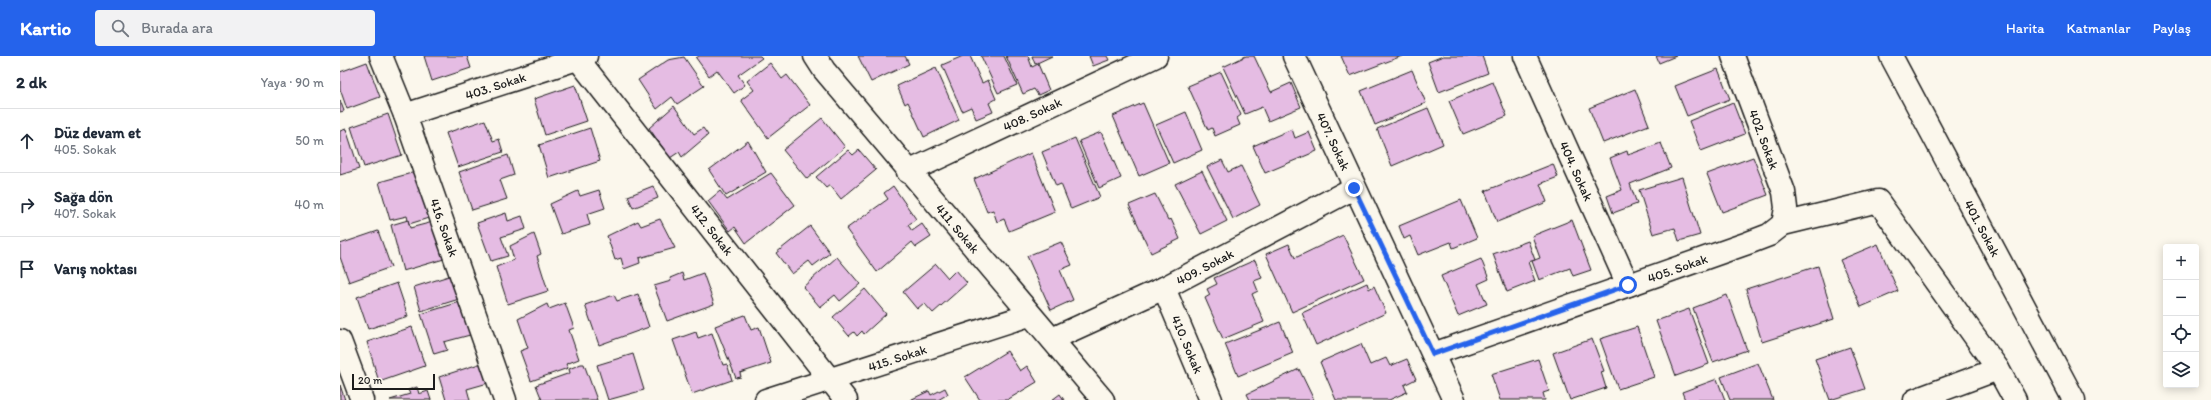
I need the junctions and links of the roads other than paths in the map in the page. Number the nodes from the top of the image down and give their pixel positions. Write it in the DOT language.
graph roads {
  1 [pos="381,56"];
  2 [pos="814,56"];
  3 [pos="1156,56"];
  4 [pos="1294,56"];
  5 [pos="1526,56"];
  6 [pos="1734,56"];
  7 [pos="1891,56"];
  8 [pos="582,58"];
  9 [pos="405,115"];
  10 [pos="908,172"];
  11 [pos="1354,188"];
  12 [pos="1783,224"];
  13 [pos="1628,285"];
  14 [pos="1164,288"];
  15 [pos="1029,315"];
  16 [pos="1052,339"];
  17 [pos="340,341"];
  18 [pos="1433,354"];
  19 [pos="1998,369"];
  20 [pos="830,380"];
  21 [pos="362,400"];
  22 [pos="505,400"];
  23 [pos="766,400"];
  24 [pos="846,400"];
  25 [pos="1103,400"];
  26 [pos="1211,400"];
  27 [pos="1454,400"];
  28 [pos="1915,400"];
  29 [pos="2015,400"];
  30 [pos="2074,400"];
  1 -- 9 [label="street, 416. Sokak"];
  2 -- 10 [label="street, 411. Sokak"];
  3 -- 10 [label="street, 408. Sokak"];
  4 -- 11 [label="street, 407. Sokak"];
  5 -- 13 [label="street, 404. Sokak"];
  6 -- 12 [label="street, 402. Sokak"];
  7 -- 30 [label="street, 401. Sokak"];
  8 -- 9 [label="street, 403. Sokak"];
  8 -- 20 [label="street, 412. Sokak"];
  9 -- 22 [label="street, 416. Sokak"];
  10 -- 15 [label="street, 411. Sokak"];
  11 -- 14 [label="street, 409. Sokak"];
  11 -- 18 [label="street, 407. Sokak"];
  12 -- 13 [label="street, 405. Sokak"];
  12 -- 19 [label="street"];
  13 -- 18 [label="street, 405. Sokak"];
  14 -- 16 [label="street, 409. Sokak"];
  14 -- 26 [label="street, 410. Sokak"];
  15 -- 16 [label="street, 411. Sokak"];
  15 -- 20 [label="street, 415. Sokak"];
  16 -- 25 [label="street, 411. Sokak"];
  17 -- 21 [label="street"];
  18 -- 27 [label="street, 407. Sokak"];
  19 -- 28 [label="street"];
  19 -- 29 [label="street"];
  20 -- 23 [label="street, 415. Sokak"];
  20 -- 24 [label="street, 412. Sokak"];
}
